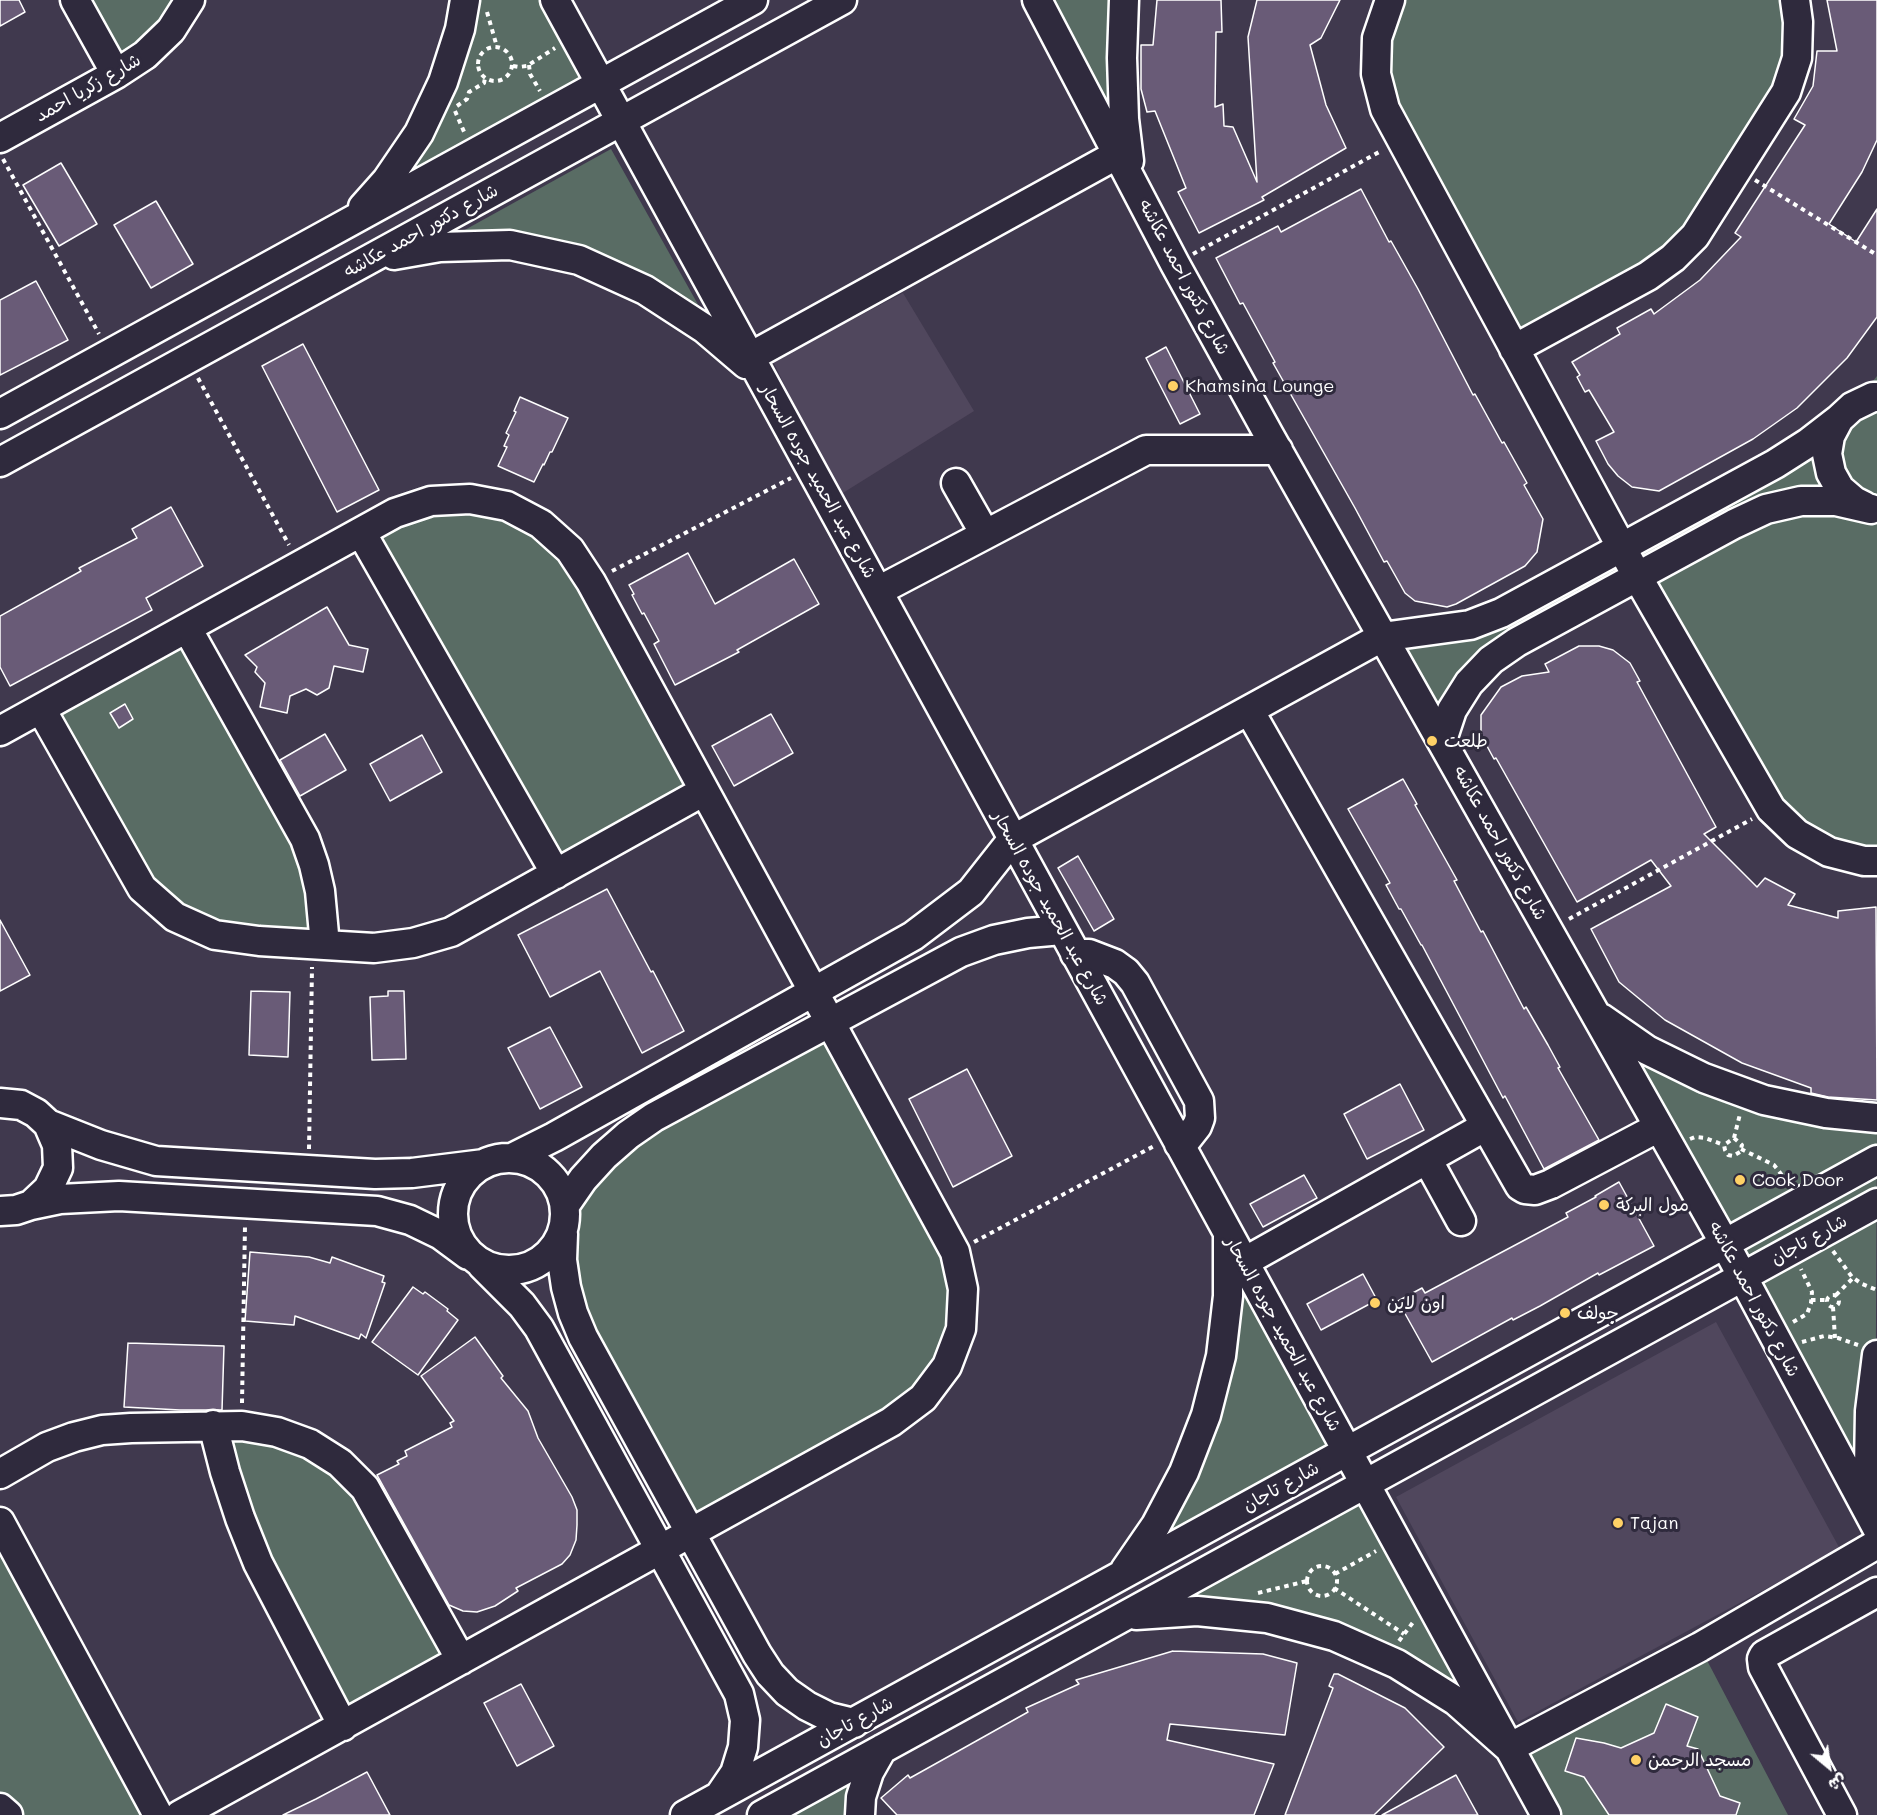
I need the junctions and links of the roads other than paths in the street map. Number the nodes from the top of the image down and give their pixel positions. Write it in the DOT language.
graph roads {
  1 [pos="75,0"];
  2 [pos="190,0"];
  3 [pos="555,0"];
  4 [pos="753,0"];
  5 [pos="842,0"];
  6 [pos="1037,0"];
  7 [pos="1124,0"];
  8 [pos="1390,0"];
  9 [pos="1795,0"];
  10 [pos="475,3"];
  11 [pos="116,74"];
  12 [pos="601,84"];
  13 [pos="621,121"];
  14 [pos="0,138"];
  15 [pos="1118,154"];
  16 [pos="1132,180"];
  17 [pos="350,222"];
  18 [pos="371,258"];
  19 [pos="1514,349"];
  20 [pos="755,366"];
  21 [pos="1877,376"];
  22 [pos="40,392"];
  23 [pos="1856,408"];
  24 [pos="0,414"];
  25 [pos="59,429"];
  26 [pos="1278,450"];
  27 [pos="0,462"];
  28 [pos="956,483"];
  29 [pos="1874,509"];
  30 [pos="361,532"];
  31 [pos="986,534"];
  32 [pos="1622,548"];
  33 [pos="1637,576"];
  34 [pos="878,591"];
  35 [pos="187,628"];
  36 [pos="1382,637"];
  37 [pos="41,709"];
  38 [pos="1249,710"];
  39 [pos="0,731"];
  40 [pos="1442,740"];
  41 [pos="704,791"];
  42 [pos="1012,840"];
  43 [pos="1877,861"];
  44 [pos="556,874"];
  45 [pos="1069,942"];
  46 [pos="319,944"];
  47 [pos="813,992"];
  48 [pos="1596,1014"];
  49 [pos="830,1022"];
  50 [pos="0,1086"];
  51 [pos="11,1104"];
  52 [pos="1877,1118"];
  53 [pos="48,1124"];
  54 [pos="1486,1126"];
  55 [pos="1664,1137"];
  56 [pos="1176,1140"];
  57 [pos="512,1158"];
  58 [pos="1427,1159"];
  59 [pos="1877,1160"];
  60 [pos="484,1164"];
  61 [pos="1877,1203"];
  62 [pos="565,1205"];
  63 [pos="12,1211"];
  64 [pos="1461,1221"];
  65 [pos="563,1234"];
  66 [pos="1228,1235"];
  67 [pos="1725,1244"];
  68 [pos="475,1260"];
  69 [pos="1244,1262"];
  70 [pos="1742,1277"];
  71 [pos="1872,1352"];
  72 [pos="213,1425"];
  73 [pos="1346,1452"];
  74 [pos="0,1474"];
  75 [pos="1364,1484"];
  76 [pos="0,1522"];
  77 [pos="1876,1532"];
  78 [pos="691,1533"];
  79 [pos="661,1549"];
  80 [pos="1121,1575"];
  81 [pos="1877,1592"];
  82 [pos="1128,1615"];
  83 [pos="979,1653"];
  84 [pos="461,1660"];
  85 [pos="997,1686"];
  86 [pos="854,1723"];
  87 [pos="343,1726"];
  88 [pos="1509,1748"];
  89 [pos="882,1749"];
  90 [pos="720,1796"];
  91 [pos="0,1808"];
  92 [pos="8,1815"];
  93 [pos="158,1815"];
  94 [pos="180,1815"];
  95 [pos="685,1815"];
  96 [pos="762,1815"];
  97 [pos="860,1815"];
  98 [pos="1545,1815"];
  99 [pos="1842,1815"];
  1 -- 11 [label="street"];
  2 -- 11 [label="street, شارع زكريا احمد"];
  3 -- 12 [label="street, شارع عبد الحميد جوده السحار"];
  4 -- 12 [label="street"];
  5 -- 13 [label="street, شارع دكتور احمد عكاشه"];
  6 -- 15 [label="street, شارع دكتور احمد عكاشه"];
  7 -- 16 [label="street"];
  8 -- 19 [label="street"];
  9 -- 19 [label="street"];
  10 -- 17 [label="street"];
  11 -- 14 [label="street, شارع زكريا احمد"];
  12 -- 13 [label="street, شارع عبد الحميد جوده السحار"];
  12 -- 17 [label="street"];
  13 -- 18 [label="street, شارع دكتور احمد عكاشه"];
  13 -- 20 [label="street, شارع عبد الحميد جوده السحار"];
  15 -- 16 [label="street, شارع دكتور احمد عكاشه"];
  15 -- 20 [label="street"];
  16 -- 26 [label="street, شارع دكتور احمد عكاشه"];
  17 -- 22 [label="street"];
  18 -- 20 [label="street"];
  18 -- 25 [label="street, شارع دكتور احمد عكاشه"];
  19 -- 32 [label="street"];
  20 -- 34 [label="street, شارع عبد الحميد جوده السحار"];
  21 -- 23 [label="street"];
  22 -- 24 [label="street"];
  22 -- 25 [label="street"];
  23 -- 29 [label="street"];
  23 -- 32 [label="street"];
  25 -- 27 [label="street, شارع دكتور احمد عكاشه"];
  26 -- 31 [label="street"];
  26 -- 36 [label="street, شارع دكتور احمد عكاشه"];
  28 -- 31 [label="street"];
  29 -- 33 [label="street"];
  30 -- 35 [label="street"];
  30 -- 41 [label="street"];
  30 -- 44 [label="street"];
  31 -- 34 [label="street"];
  32 -- 33 [label="street"];
  32 -- 36 [label="street"];
  33 -- 40 [label="street"];
  33 -- 43 [label="street"];
  34 -- 42 [label="street, شارع عبد الحميد جوده السحار"];
  35 -- 37 [label="street"];
  35 -- 46 [label="street"];
  36 -- 38 [label="street"];
  36 -- 40 [label="street, شارع دكتور احمد عكاشه"];
  37 -- 39 [label="street"];
  37 -- 46 [label="street"];
  38 -- 42 [label="street"];
  38 -- 54 [label="street"];
  40 -- 48 [label="street, شارع دكتور احمد عكاشه"];
  41 -- 44 [label="street"];
  41 -- 47 [label="street"];
  42 -- 45 [label="street, شارع عبد الحميد جوده السحار"];
  42 -- 47 [label="street"];
  44 -- 46 [label="street"];
  45 -- 49 [label="street"];
  45 -- 56 [label="street, شارع عبد الحميد جوده السحار"];
  45 -- 56 [label="street"];
  47 -- 49 [label="street"];
  47 -- 57 [label="street"];
  48 -- 52 [label="street"];
  48 -- 55 [label="street, شارع دكتور احمد عكاشه"];
  49 -- 62 [label="street"];
  49 -- 78 [label="street"];
  50 -- 51 [label="street"];
  51 -- 53 [label="street"];
  53 -- 60 [label="street"];
  53 -- 63 [label="street"];
  54 -- 55 [label="street"];
  54 -- 58 [label="street"];
  55 -- 67 [label="street, شارع دكتور احمد عكاشه"];
  56 -- 66 [label="street, شارع عبد الحميد جوده السحار"];
  57 -- 60 [label="street"];
  57 -- 62 [label="street"];
  58 -- 64 [label="street"];
  58 -- 69 [label="street"];
  59 -- 67 [label="street, شارع تاجان"];
  60 -- 68 [label="street"];
  61 -- 70 [label="street, شارع تاجان"];
  62 -- 65 [label="street"];
  63 -- 68 [label="street"];
  65 -- 68 [label="street"];
  65 -- 78 [label="street"];
  66 -- 69 [label="street, شارع عبد الحميد جوده السحار"];
  66 -- 80 [label="street"];
  67 -- 70 [label="street, شارع دكتور احمد عكاشه"];
  67 -- 73 [label="street, شارع تاجان"];
  68 -- 79 [label="street"];
  69 -- 73 [label="street, شارع عبد الحميد جوده السحار"];
  70 -- 75 [label="street, شارع تاجان"];
  70 -- 77 [label="street, شارع دكتور احمد عكاشه"];
  71 -- 77 [label="street"];
  72 -- 74 [label="street"];
  72 -- 84 [label="street"];
  72 -- 87 [label="street"];
  73 -- 75 [label="street, شارع عبد الحميد جوده السحار"];
  73 -- 80 [label="street, شارع تاجان"];
  75 -- 82 [label="street, شارع تاجان"];
  75 -- 88 [label="street, شارع عبد الحميد جوده السحار"];
  76 -- 93 [label="street"];
  77 -- 88 [label="street"];
  78 -- 79 [label="street"];
  78 -- 86 [label="street"];
  79 -- 84 [label="street"];
  79 -- 90 [label="street"];
  80 -- 83 [label="street, شارع تاجان"];
  81 -- 99 [label="street"];
  82 -- 85 [label="street, شارع تاجان"];
  82 -- 88 [label="street"];
  83 -- 85 [label="street"];
  83 -- 86 [label="street, شارع تاجان"];
  84 -- 87 [label="street"];
  85 -- 89 [label="street, شارع تاجان"];
  86 -- 90 [label="street, شارع تاجان"];
  87 -- 94 [label="street"];
  88 -- 98 [label="street, شارع عبد الحميد جوده السحار"];
  89 -- 96 [label="street, شارع تاجان"];
  89 -- 97 [label="street"];
  90 -- 95 [label="street, شارع تاجان"];
  91 -- 92 [label="street"];
}
